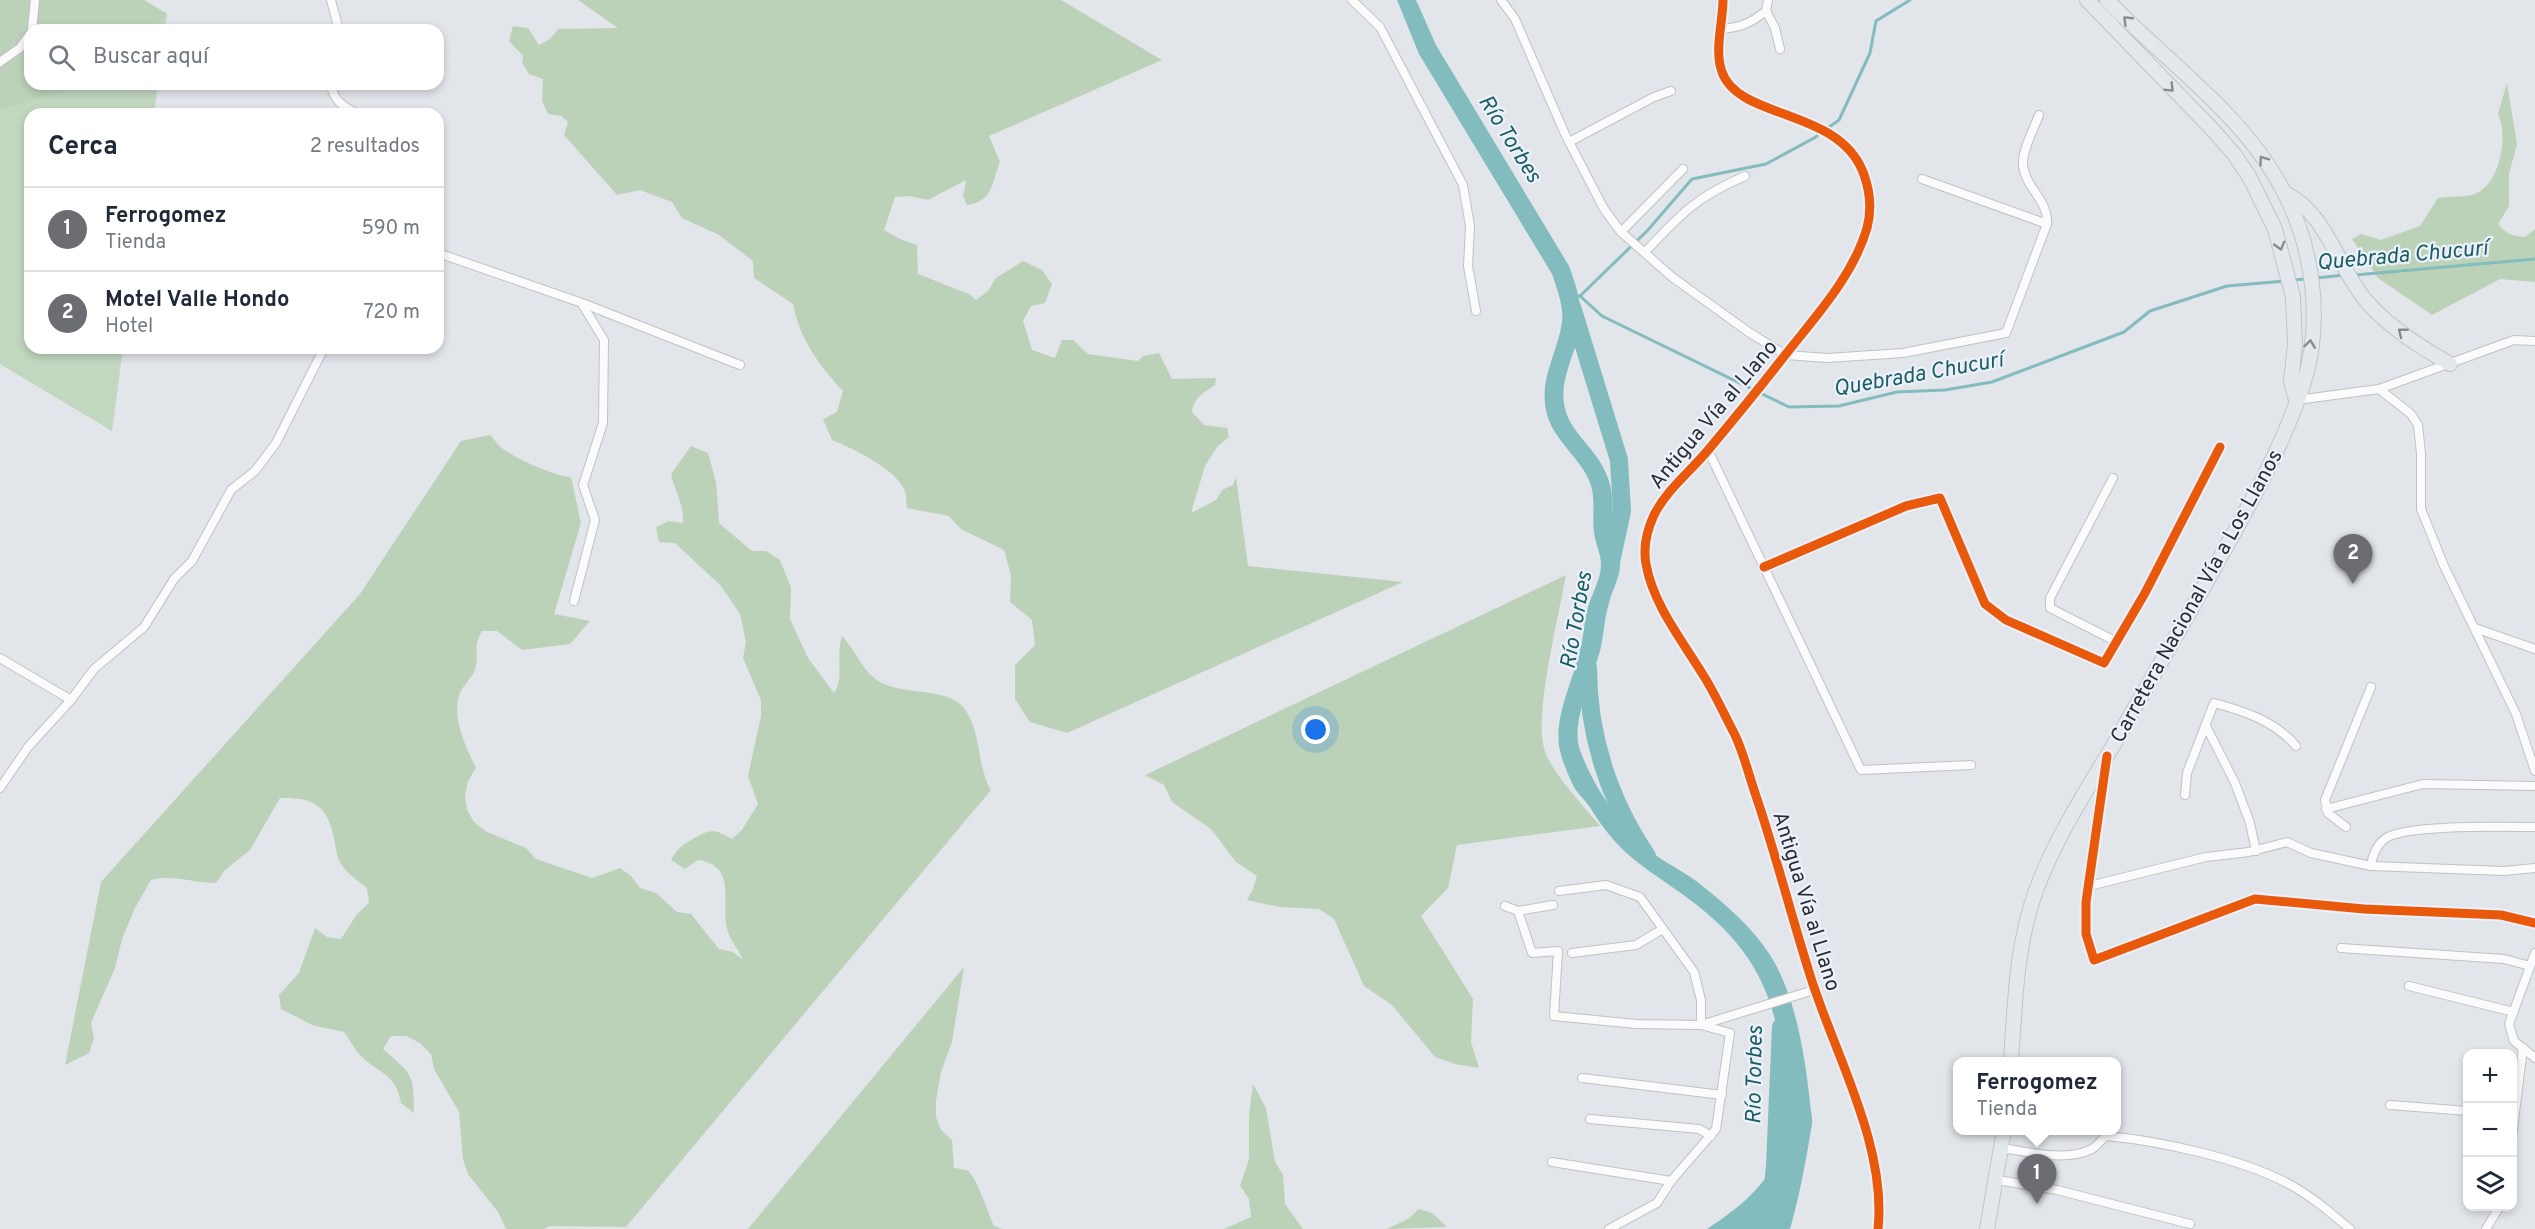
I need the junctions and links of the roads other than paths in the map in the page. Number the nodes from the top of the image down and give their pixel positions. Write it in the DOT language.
graph roads {
  1 [pos="35,0"];
  2 [pos="331,0"];
  3 [pos="1352,0"];
  4 [pos="1501,0"];
  5 [pos="1723,0"];
  6 [pos="1768,0"];
  7 [pos="2087,0"];
  8 [pos="2107,0"];
  9 [pos="1766,11"];
  10 [pos="33,24"];
  11 [pos="337,24"];
  12 [pos="1720,29"];
  13 [pos="24,42"];
  14 [pos="1780,49"];
  15 [pos="0,62"];
  16 [pos="332,90"];
  17 [pos="1671,91"];
  18 [pos="347,108"];
  19 [pos="2039,115"];
  20 [pos="1569,142"];
  21 [pos="1683,169"];
  22 [pos="1744,176"];
  23 [pos="1922,180"];
  24 [pos="2285,193"];
  25 [pos="2047,224"];
  26 [pos="1621,232"];
  27 [pos="1646,252"];
  28 [pos="444,255"];
  29 [pos="582,303"];
  30 [pos="1476,311"];
  31 [pos="2535,341"];
  32 [pos="321,354"];
  33 [pos="1786,355"];
  34 [pos="2450,364"];
  35 [pos="740,365"];
  36 [pos="2379,389"];
  37 [pos="2296,400"];
  38 [pos="2220,447"];
  39 [pos="1708,450"];
  40 [pos="2113,478"];
  41 [pos="1764,567"];
  42 [pos="574,601"];
  43 [pos="2475,628"];
  44 [pos="2117,642"];
  45 [pos="2535,649"];
  46 [pos="0,658"];
  47 [pos="2371,687"];
  48 [pos="71,700"];
  49 [pos="2206,726"];
  50 [pos="2296,746"];
  51 [pos="2106,756"];
  52 [pos="1971,765"];
  53 [pos="2535,771"];
  54 [pos="2535,786"];
  55 [pos="0,788"];
  56 [pos="2185,795"];
  57 [pos="2326,809"];
  58 [pos="2346,827"];
  59 [pos="2535,827"];
  60 [pos="2256,851"];
  61 [pos="2371,866"];
  62 [pos="2535,868"];
  63 [pos="2089,886"];
  64 [pos="1559,891"];
  65 [pos="1553,905"];
  66 [pos="1505,906"];
  67 [pos="1518,911"];
  68 [pos="2535,923"];
  69 [pos="1661,930"];
  70 [pos="2341,948"];
  71 [pos="1572,953"];
  72 [pos="2535,953"];
  73 [pos="2530,966"];
  74 [pos="2409,986"];
  75 [pos="1814,990"];
  76 [pos="2514,1011"];
  77 [pos="1701,1025"];
  78 [pos="2523,1048"];
  79 [pos="2011,1057"];
  80 [pos="2535,1058"];
  81 [pos="1582,1078"];
  82 [pos="1722,1095"];
  83 [pos="2515,1103"];
  84 [pos="2390,1105"];
  85 [pos="2463,1111"];
  86 [pos="1590,1119"];
  87 [pos="2004,1135"];
  88 [pos="1711,1136"];
  89 [pos="2002,1148"];
  90 [pos="1552,1162"];
  91 [pos="1998,1180"];
  92 [pos="1671,1181"];
  93 [pos="2497,1211"];
  94 [pos="2190,1224"];
  95 [pos="1609,1229"];
  96 [pos="1878,1229"];
  97 [pos="1988,1229"];
  98 [pos="2350,1229"];
  99 [pos="2486,1229"];
  1 -- 10 [label="street"];
  2 -- 11 [label="street"];
  3 -- 30 [label="street"];
  4 -- 20 [label="street"];
  5 -- 12 [label="street, Antigua Vía al Llano"];
  6 -- 9 [label="street"];
  7 -- 37 [label="highway, Carretera Nacional Vía a Los Llanos, one-way"];
  24 -- 8 [label="highway, Carretera Nacional Vía a Los Llanos, one-way"];
  9 -- 12 [label="street"];
  9 -- 14 [label="street"];
  12 -- 33 [label="street, Antigua Vía al Llano"];
  13 -- 15 [label="street"];
  16 -- 18 [label="street"];
  17 -- 20 [label="street"];
  19 -- 25 [label="street"];
  20 -- 26 [label="street"];
  21 -- 26 [label="street"];
  22 -- 27 [label="street"];
  23 -- 25 [label="street"];
  34 -- 24 [label="highway, one-way"];
  37 -- 24 [label="highway, Carretera Nacional Vía a Los Llanos, one-way"];
  25 -- 33 [label="street"];
  26 -- 27 [label="street"];
  27 -- 33 [label="street"];
  28 -- 29 [label="street"];
  29 -- 35 [label="street"];
  29 -- 42 [label="street"];
  31 -- 34 [label="street"];
  32 -- 48 [label="street"];
  33 -- 39 [label="street, Antigua Vía al Llano"];
  34 -- 36 [label="street"];
  36 -- 37 [label="street"];
  36 -- 43 [label="street"];
  37 -- 51 [label="highway, Carretera Nacional Vía a Los Llanos"];
  38 -- 44 [label="street"];
  39 -- 41 [label="street"];
  39 -- 75 [label="street, Antigua Vía al Llano"];
  40 -- 44 [label="street"];
  41 -- 44 [label="street"];
  41 -- 52 [label="street"];
  43 -- 45 [label="street"];
  43 -- 53 [label="street"];
  46 -- 48 [label="street"];
  47 -- 57 [label="street"];
  48 -- 55 [label="street"];
  49 -- 50 [label="street"];
  49 -- 56 [label="street"];
  49 -- 60 [label="street"];
  51 -- 63 [label="street"];
  51 -- 79 [label="highway, Carretera Nacional Vía a Los Llanos"];
  54 -- 57 [label="street"];
  57 -- 58 [label="street"];
  59 -- 61 [label="street"];
  60 -- 61 [label="street"];
  60 -- 63 [label="street"];
  61 -- 62 [label="street"];
  63 -- 68 [label="street"];
  64 -- 69 [label="street"];
  65 -- 67 [label="street"];
  66 -- 67 [label="street"];
  67 -- 77 [label="street"];
  69 -- 71 [label="street"];
  69 -- 77 [label="street"];
  70 -- 73 [label="street"];
  72 -- 73 [label="street"];
  73 -- 76 [label="street"];
  74 -- 76 [label="street"];
  75 -- 77 [label="street"];
  75 -- 96 [label="street, Antigua Vía al Llano"];
  76 -- 78 [label="street"];
  77 -- 82 [label="street"];
  78 -- 80 [label="street"];
  78 -- 83 [label="street"];
  81 -- 82 [label="street"];
  82 -- 88 [label="street"];
  84 -- 85 [label="street"];
  86 -- 88 [label="street"];
  87 -- 89 [label="highway"];
  88 -- 92 [label="street"];
  89 -- 91 [label="highway"];
  89 -- 98 [label="street"];
  90 -- 92 [label="street"];
  91 -- 94 [label="street"];
  91 -- 97 [label="highway"];
  92 -- 95 [label="street"];
  93 -- 99 [label="street"];
}
